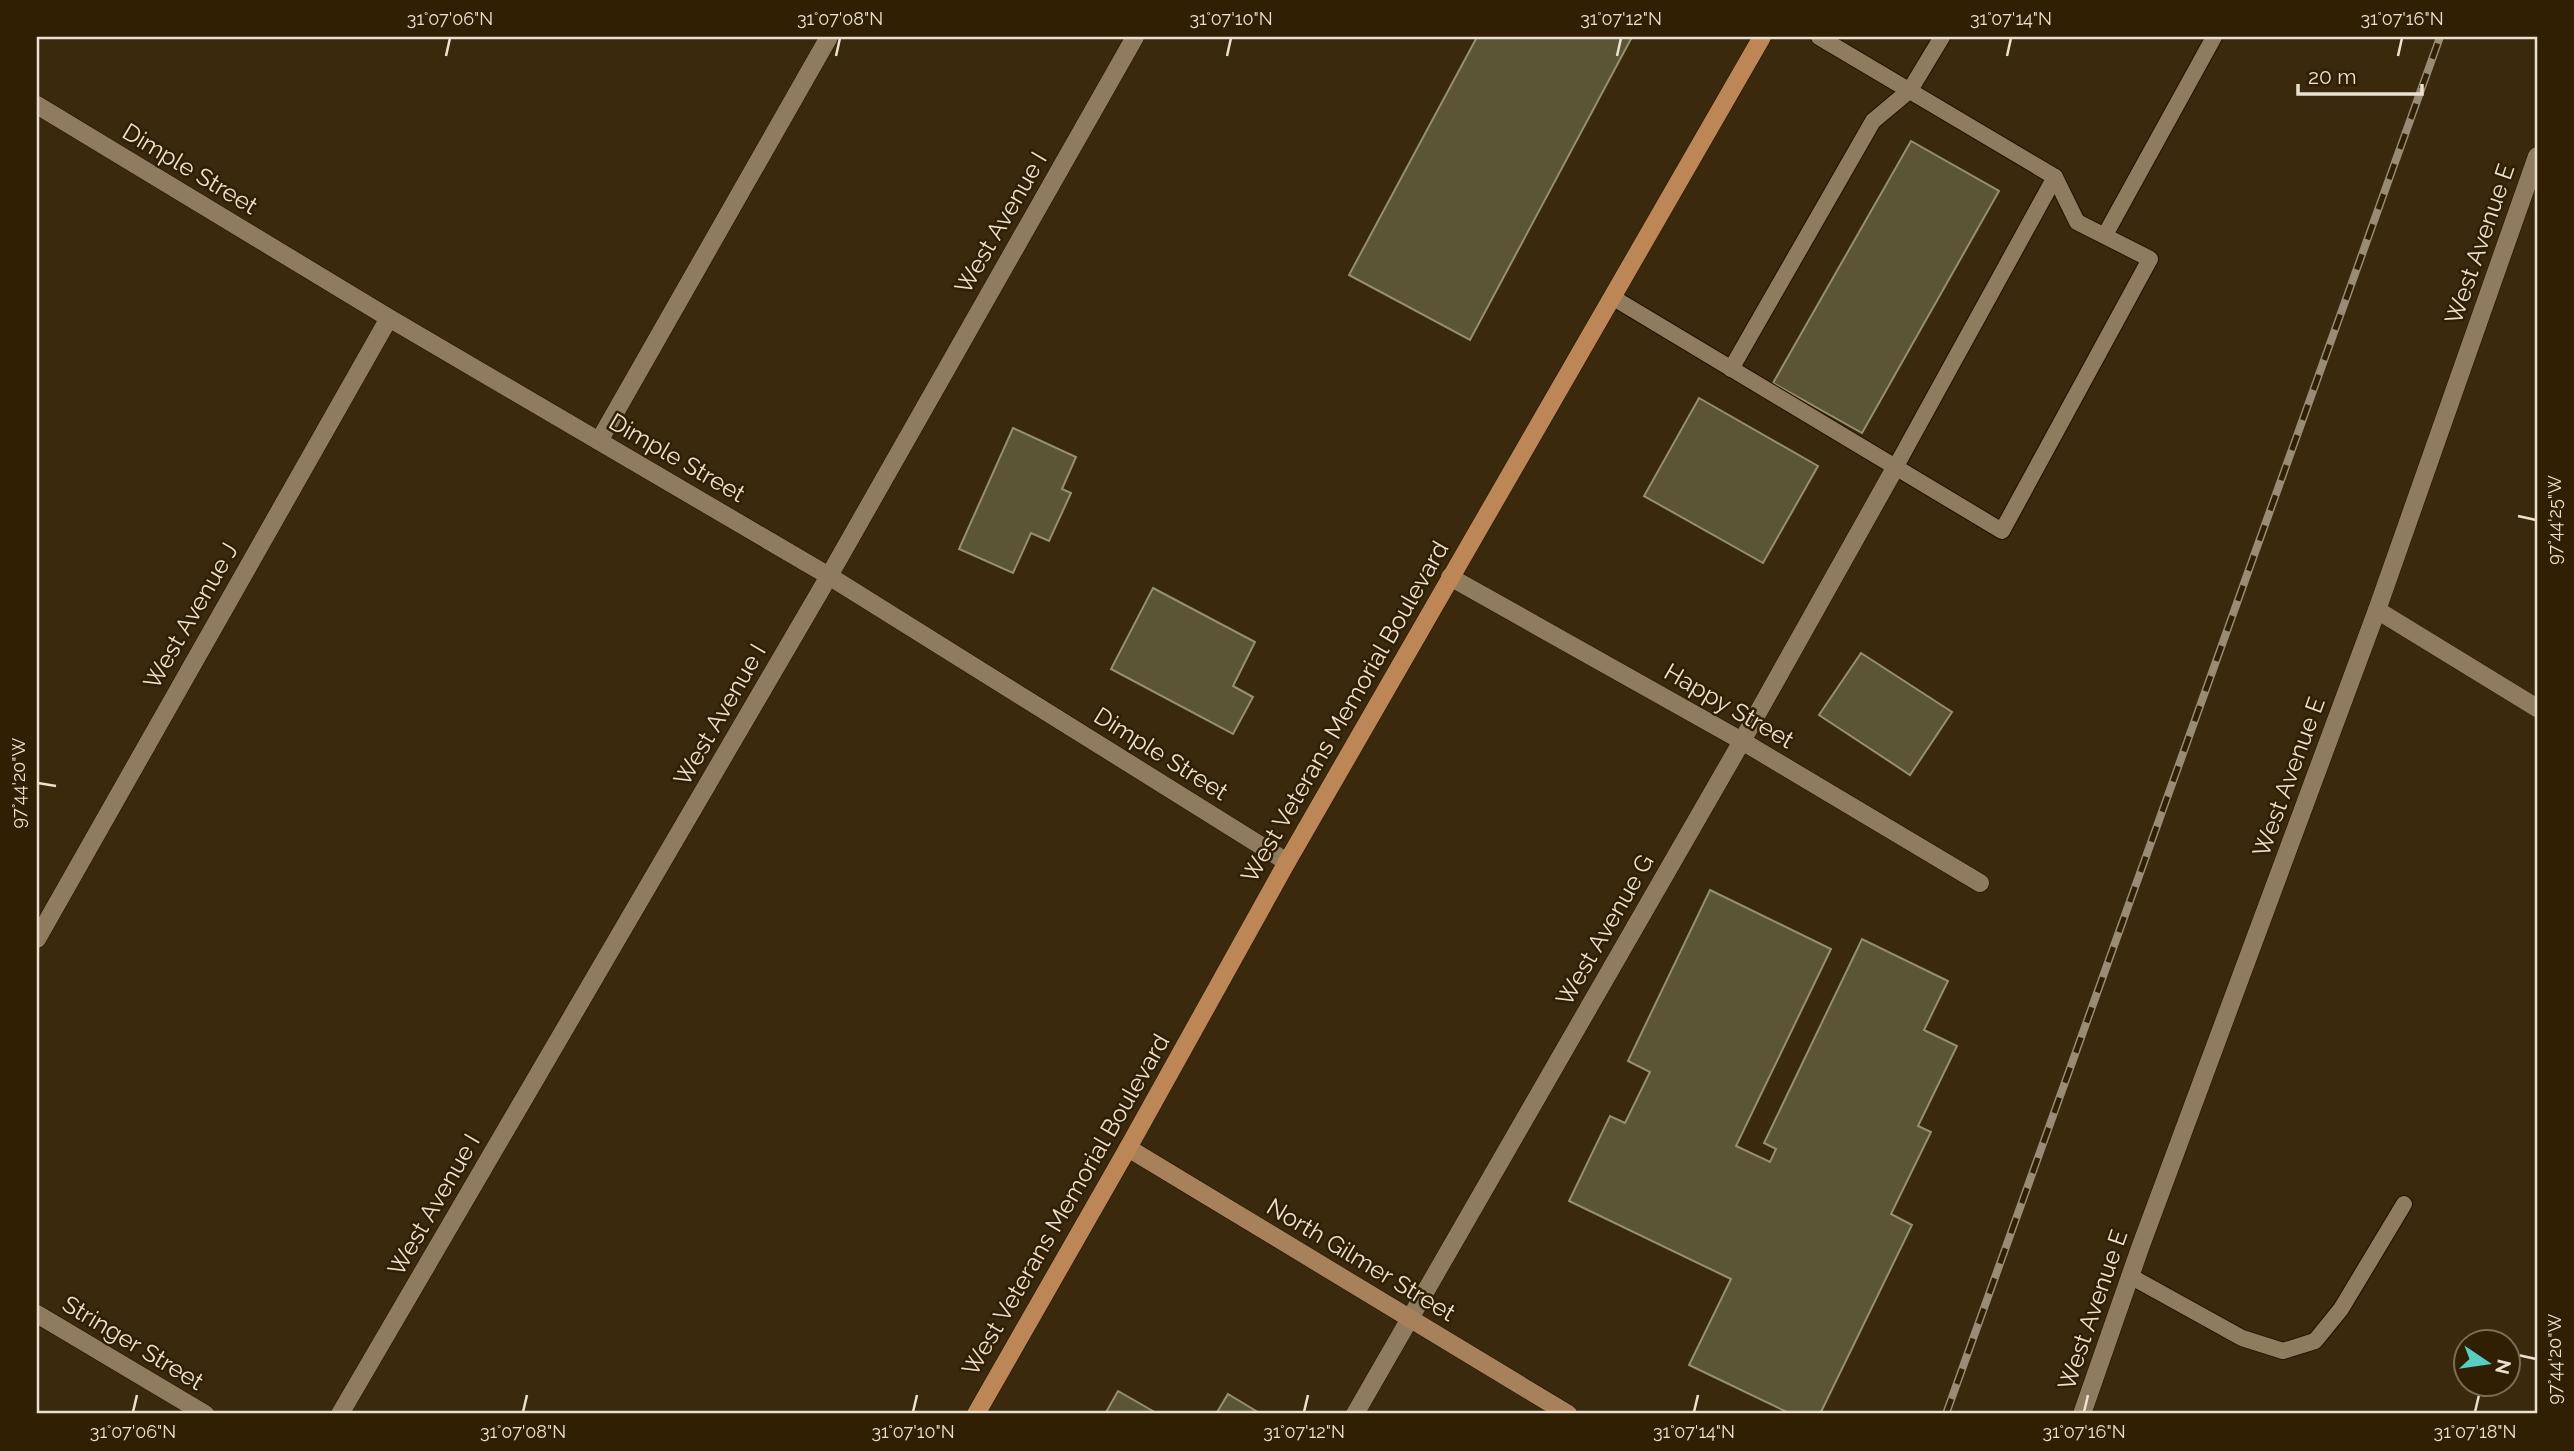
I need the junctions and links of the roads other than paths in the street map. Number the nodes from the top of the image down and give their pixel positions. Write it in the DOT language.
graph roads {
  1 [pos="829,37"];
  2 [pos="1135,37"];
  3 [pos="1762,37"];
  4 [pos="1819,37"];
  5 [pos="1942,37"];
  6 [pos="2214,37"];
  7 [pos="1910,90"];
  8 [pos="37,105"];
  9 [pos="2537,156"];
  10 [pos="2056,177"];
  11 [pos="2105,235"];
  12 [pos="1612,296"];
  13 [pos="389,318"];
  14 [pos="1731,369"];
  15 [pos="598,441"];
  16 [pos="1895,468"];
  17 [pos="829,576"];
  18 [pos="1450,577"];
  19 [pos="2377,610"];
  20 [pos="2537,708"];
  21 [pos="1742,741"];
  22 [pos="1287,862"];
  23 [pos="1980,883"];
  24 [pos="37,939"];
  25 [pos="1128,1148"];
  26 [pos="2404,1204"];
  27 [pos="2130,1276"];
  28 [pos="37,1314"];
  29 [pos="1410,1319"];
  30 [pos="205,1414"];
  31 [pos="340,1414"];
  32 [pos="976,1414"];
  33 [pos="1354,1414"];
  34 [pos="1568,1414"];
  35 [pos="2082,1414"];
  1 -- 15 [label="street"];
  2 -- 17 [label="street, West Avenue I"];
  3 -- 12 [label="main road, West Veterans Memorial Boulevard"];
  4 -- 7 [label="lane"];
  5 -- 7 [label="lane"];
  6 -- 11 [label="lane"];
  7 -- 10 [label="lane"];
  7 -- 14 [label="lane"];
  8 -- 13 [label="street, Dimple Street"];
  9 -- 19 [label="street, West Avenue E"];
  10 -- 11 [label="lane"];
  10 -- 16 [label="lane"];
  11 -- 16 [label="lane"];
  12 -- 14 [label="lane"];
  12 -- 18 [label="main road, West Veterans Memorial Boulevard"];
  13 -- 15 [label="street, Dimple Street"];
  13 -- 24 [label="street, West Avenue J"];
  14 -- 16 [label="lane"];
  15 -- 17 [label="street, Dimple Street"];
  16 -- 21 [label="street, West Avenue G"];
  17 -- 22 [label="street, Dimple Street"];
  17 -- 31 [label="street, West Avenue I"];
  18 -- 21 [label="street, Happy Street"];
  18 -- 22 [label="main road, West Veterans Memorial Boulevard"];
  19 -- 20 [label="street"];
  19 -- 27 [label="street, West Avenue E"];
  21 -- 23 [label="street, Happy Street"];
  21 -- 29 [label="street, West Avenue G"];
  22 -- 25 [label="main road, West Veterans Memorial Boulevard"];
  25 -- 29 [label="street, North Gilmer Street"];
  25 -- 32 [label="main road, West Veterans Memorial Boulevard"];
  26 -- 27 [label="lane"];
  27 -- 35 [label="street, West Avenue E"];
  28 -- 30 [label="street, Stringer Street"];
  29 -- 33 [label="street, West Avenue G"];
  29 -- 34 [label="street, North Gilmer Street"];
}
